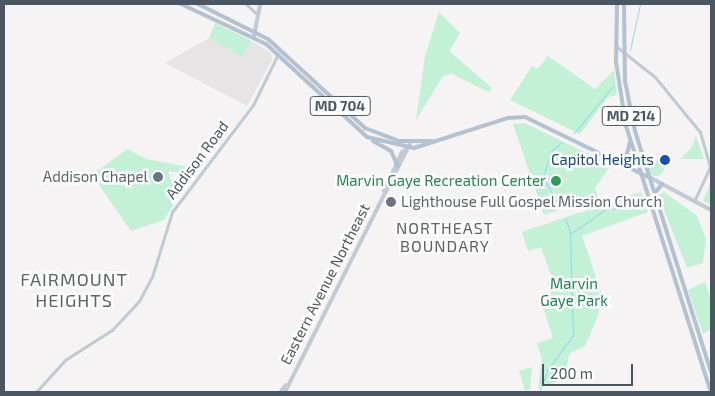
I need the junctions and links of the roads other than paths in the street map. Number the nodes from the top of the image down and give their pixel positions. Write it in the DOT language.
graph roads {
  1 [pos="181,4"];
  2 [pos="198,4"];
  3 [pos="246,4"];
  4 [pos="260,4"];
  5 [pos="617,4"];
  6 [pos="624,4"];
  7 [pos="258,15"];
  8 [pos="255,30"];
  9 [pos="254,36"];
  10 [pos="616,46"];
  11 [pos="282,49"];
  12 [pos="623,53"];
  13 [pos="278,54"];
  14 [pos="367,137"];
  15 [pos="442,139"];
  16 [pos="630,140"];
  17 [pos="410,142"];
  18 [pos="408,149"];
  19 [pos="615,160"];
  20 [pos="397,162"];
  21 [pos="711,165"];
  22 [pos="398,168"];
  23 [pos="641,174"];
  24 [pos="648,177"];
  25 [pos="662,184"];
  26 [pos="384,194"];
  27 [pos="654,194"];
  28 [pos="694,201"];
  29 [pos="711,210"];
  30 [pos="711,372"];
  31 [pos="286,385"];
  32 [pos="36,392"];
  33 [pos="280,392"];
  34 [pos="284,392"];
  35 [pos="711,392"];
  1 -- 9 [label="main road, MD 704"];
  2 -- 8 [label="main road, MD 704"];
  3 -- 7 [label="street"];
  4 -- 7 [label="main road"];
  5 -- 10 [label="main road, MD 214"];
  6 -- 12 [label="main road, MD 214"];
  7 -- 8 [label="main road"];
  8 -- 9 [label="main road"];
  8 -- 11 [label="main road, MD 704"];
  9 -- 13 [label="main road, MD 704"];
  10 -- 12 [label="street"];
  10 -- 16 [label="main road, MD 214"];
  11 -- 13 [label="street, Addison Road"];
  11 -- 17 [label="main road, MD 704"];
  12 -- 21 [label="street"];
  12 -- 24 [label="main road, MD 214"];
  13 -- 14 [label="main road, MD 704"];
  13 -- 32 [label="street, Addison Road"];
  14 -- 18 [label="main road, MD 704"];
  14 -- 20 [label="main road"];
  15 -- 17 [label="main road"];
  15 -- 18 [label="main road"];
  15 -- 19 [label="main road"];
  16 -- 19 [label="main road"];
  16 -- 23 [label="main road, MD 214"];
  17 -- 18 [label="main road, Eastern Avenue Northeast"];
  18 -- 20 [label="main road, Eastern Avenue Northeast"];
  18 -- 22 [label="main road, Eastern Avenue Northeast"];
  19 -- 23 [label="main road"];
  20 -- 22 [label="main road"];
  20 -- 26 [label="main road, Eastern Avenue Northeast"];
  21 -- 28 [label="street"];
  22 -- 26 [label="main road, Eastern Avenue Northeast"];
  23 -- 24 [label="main road"];
  23 -- 35 [label="main road"];
  24 -- 25 [label="main road"];
  24 -- 27 [label="main road"];
  25 -- 27 [label="main road"];
  25 -- 28 [label="main road"];
  26 -- 31 [label="main road, Eastern Avenue Northeast"];
  27 -- 30 [label="main road"];
  28 -- 29 [label="main road"];
  31 -- 33 [label="main road, Eastern Avenue Northeast"];
  31 -- 34 [label="main road, Eastern Avenue Northeast"];
}
